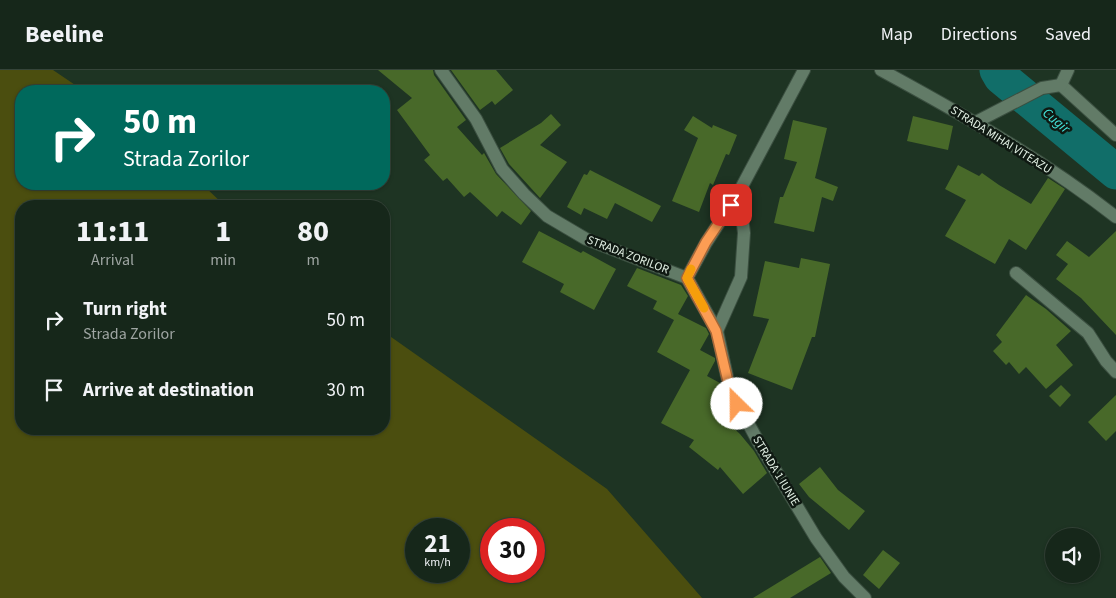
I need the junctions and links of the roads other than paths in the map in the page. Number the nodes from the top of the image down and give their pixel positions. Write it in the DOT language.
graph roads {
  1 [pos="441,70"];
  2 [pos="804,70"];
  3 [pos="881,70"];
  4 [pos="1068,70"];
  5 [pos="1061,85"];
  6 [pos="976,122"];
  7 [pos="1116,135"];
  8 [pos="739,192"];
  9 [pos="1116,217"];
  10 [pos="1016,273"];
  11 [pos="687,278"];
  12 [pos="716,331"];
  13 [pos="1116,372"];
  14 [pos="865,598"];
  1 -- 11 [label="street, STRADA ZORILOR"];
  2 -- 8 [label="street"];
  3 -- 6 [label="street, STRADA MIHAI VITEAZU"];
  4 -- 5 [label="street"];
  5 -- 6 [label="street"];
  5 -- 7 [label="street"];
  6 -- 9 [label="street, STRADA MIHAI VITEAZU"];
  8 -- 11 [label="street"];
  8 -- 12 [label="street"];
  10 -- 13 [label="street"];
  11 -- 12 [label="street, STRADA 1 IUNIE"];
  12 -- 14 [label="street, STRADA 1 IUNIE"];
}
